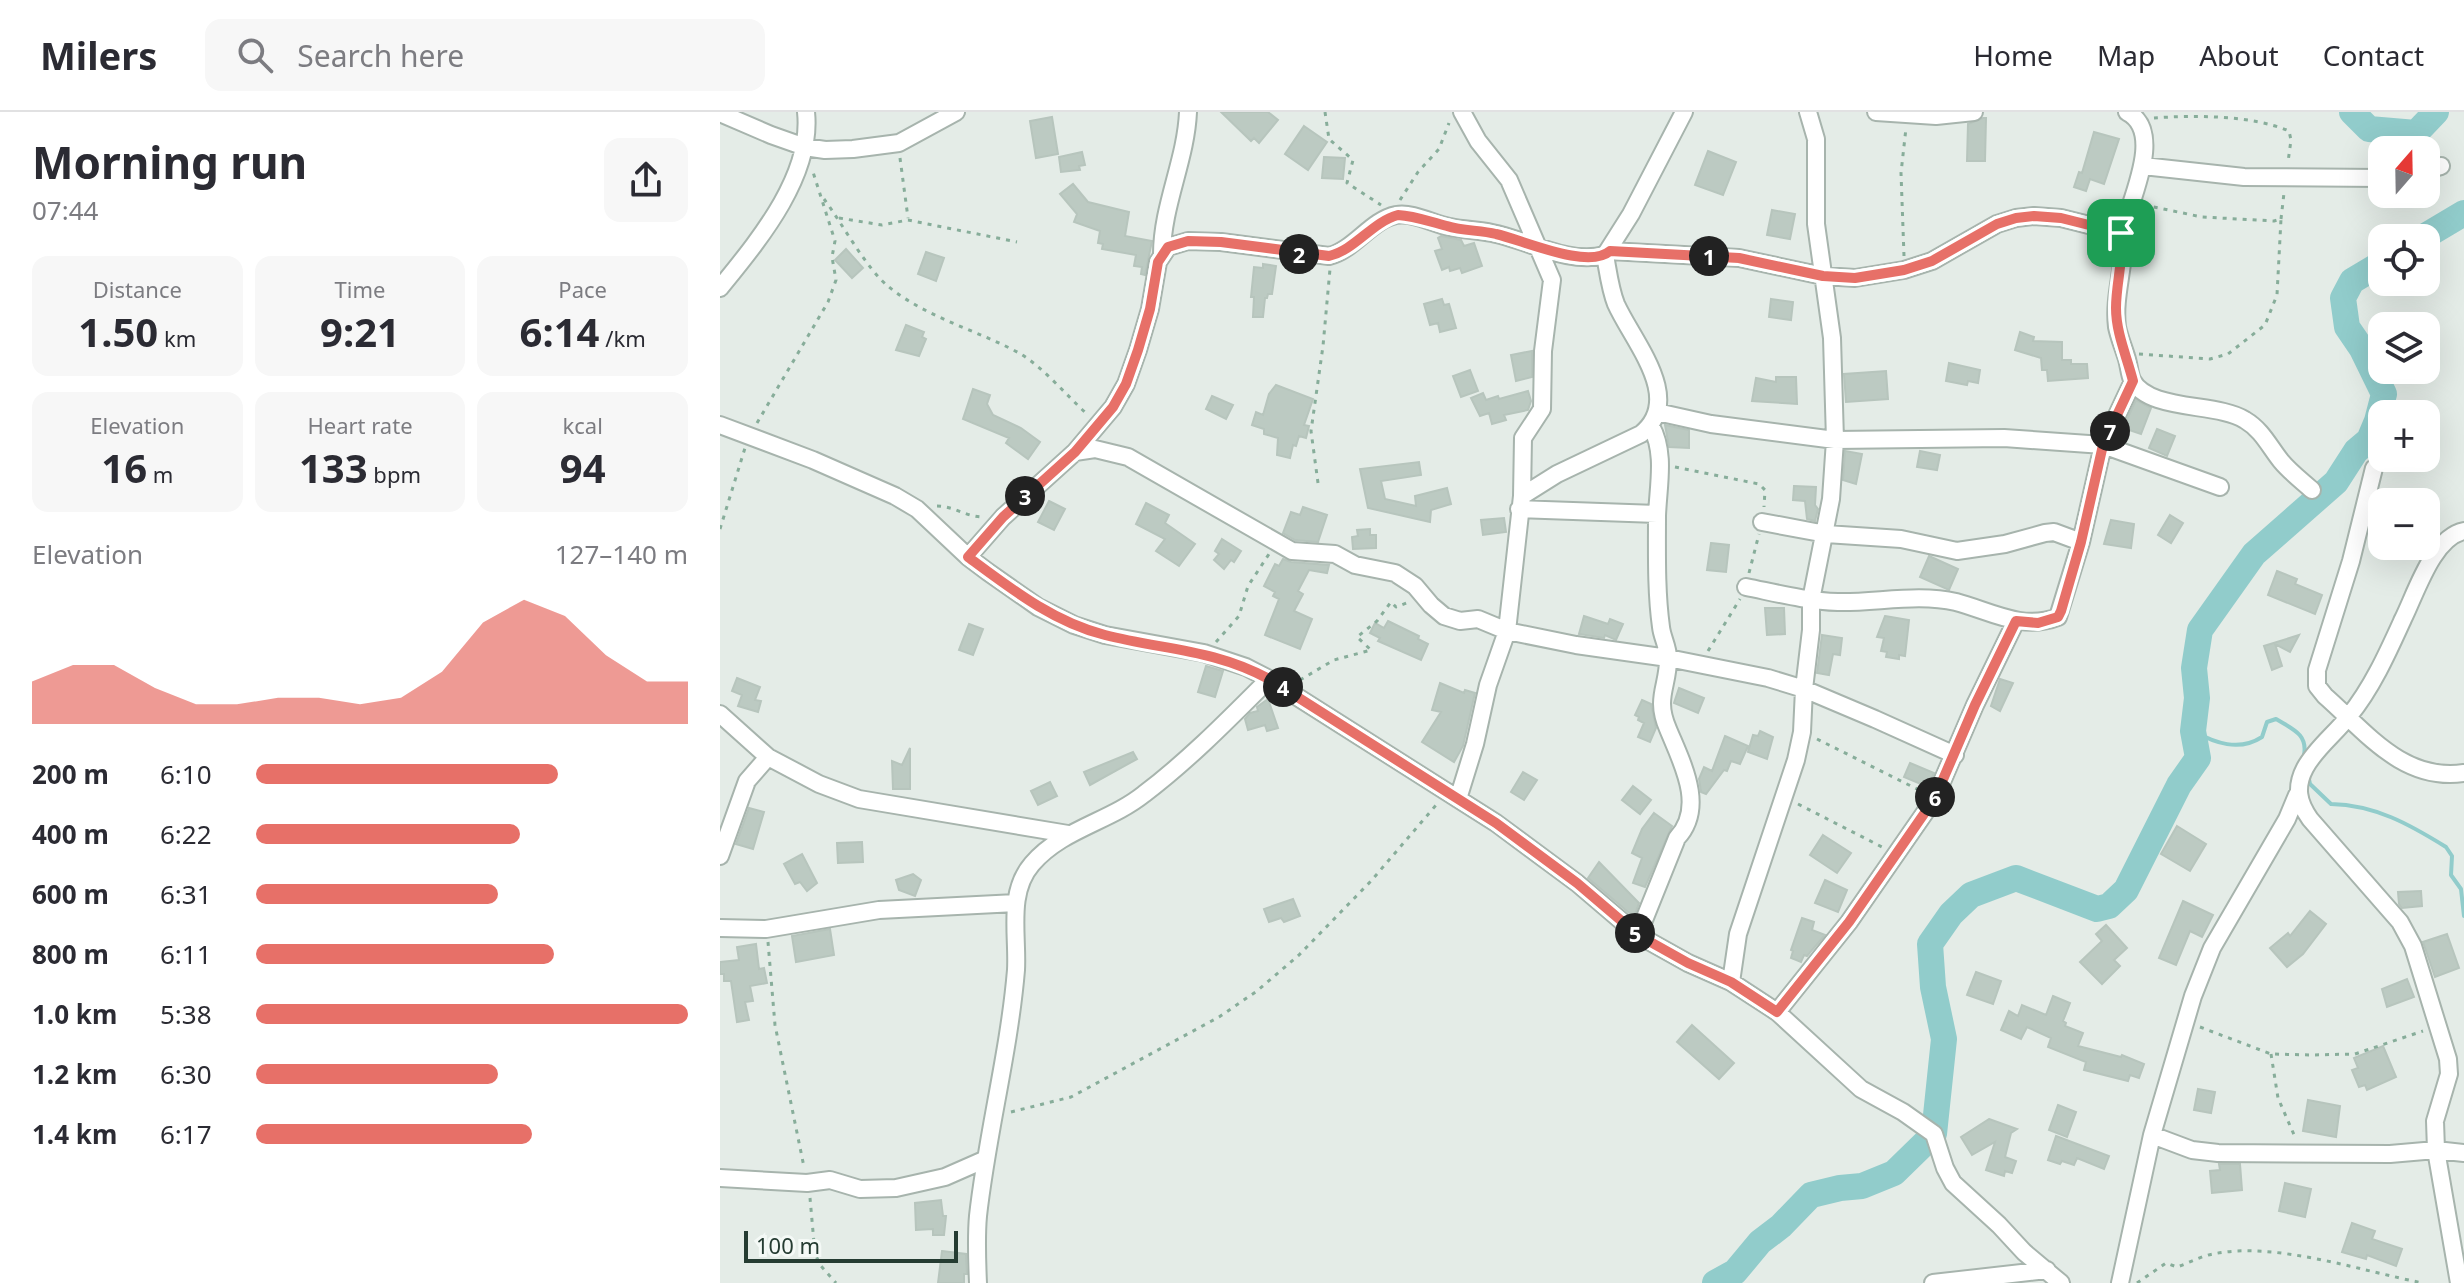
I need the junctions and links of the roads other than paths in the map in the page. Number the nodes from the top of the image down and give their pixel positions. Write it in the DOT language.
graph roads {
  1 [pos="806,112"];
  2 [pos="956,112"];
  3 [pos="1188,112"];
  4 [pos="1462,112"];
  5 [pos="1684,112"];
  6 [pos="1808,112"];
  7 [pos="1876,112"];
  8 [pos="1974,112"];
  9 [pos="2133,115"];
  10 [pos="721,116"];
  11 [pos="805,150"];
  12 [pos="2143,166"];
  13 [pos="2368,178"];
  14 [pos="2121,233"];
  15 [pos="1537,247"];
  16 [pos="1608,253"];
  17 [pos="1162,254"];
  18 [pos="1823,276"];
  19 [pos="720,288"];
  20 [pos="2133,381"];
  21 [pos="1654,419"];
  22 [pos="720,425"];
  23 [pos="1835,440"];
  24 [pos="2103,445"];
  25 [pos="1075,452"];
  26 [pos="2373,472"];
  27 [pos="2220,487"];
  28 [pos="2312,490"];
  29 [pos="1520,503"];
  30 [pos="1657,514"];
  31 [pos="1762,522"];
  32 [pos="2464,531"];
  33 [pos="1826,534"];
  34 [pos="2081,542"];
  35 [pos="968,557"];
  36 [pos="1746,587"];
  37 [pos="1811,600"];
  38 [pos="2016,621"];
  39 [pos="1507,631"];
  40 [pos="1668,658"];
  41 [pos="1269,679"];
  42 [pos="1804,689"];
  43 [pos="720,714"];
  44 [pos="2349,717"];
  45 [pos="1955,755"];
  46 [pos="768,757"];
  47 [pos="2464,773"];
  48 [pos="1452,795"];
  49 [pos="2297,795"];
  50 [pos="1068,834"];
  51 [pos="720,856"];
  52 [pos="1016,903"];
  53 [pos="720,928"];
  54 [pos="1638,935"];
  55 [pos="1731,982"];
  56 [pos="1777,1012"];
  57 [pos="2152,1135"];
  58 [pos="2436,1150"];
  59 [pos="2464,1153"];
  60 [pos="986,1159"];
  61 [pos="720,1178"];
  62 [pos="2047,1270"];
  63 [pos="978,1283"];
  64 [pos="1933,1283"];
  65 [pos="2061,1283"];
  66 [pos="2120,1283"];
  67 [pos="2459,1283"];
  1 -- 11 [label="street"];
  2 -- 11 [label="street"];
  3 -- 17 [label="street"];
  4 -- 15 [label="street"];
  5 -- 16 [label="street"];
  6 -- 18 [label="street"];
  7 -- 8 [label="street"];
  9 -- 12 [label="street"];
  10 -- 11 [label="street"];
  11 -- 19 [label="street"];
  12 -- 13 [label="street"];
  12 -- 14 [label="street"];
  14 -- 18 [label="street"];
  14 -- 20 [label="street"];
  15 -- 16 [label="street"];
  15 -- 17 [label="street"];
  15 -- 29 [label="street"];
  16 -- 18 [label="street"];
  16 -- 21 [label="street"];
  17 -- 25 [label="street"];
  18 -- 23 [label="street"];
  20 -- 24 [label="street"];
  20 -- 28 [label="street"];
  21 -- 23 [label="street"];
  21 -- 29 [label="street"];
  21 -- 30 [label="street"];
  22 -- 35 [label="street"];
  23 -- 24 [label="street"];
  23 -- 33 [label="street"];
  24 -- 27 [label="street"];
  24 -- 34 [label="street"];
  25 -- 35 [label="street"];
  25 -- 39 [label="street"];
  26 -- 44 [label="street"];
  29 -- 30 [label="street"];
  29 -- 39 [label="street"];
  30 -- 40 [label="street"];
  31 -- 33 [label="street"];
  32 -- 44 [label="street"];
  33 -- 34 [label="street"];
  33 -- 37 [label="street"];
  34 -- 38 [label="street"];
  35 -- 41 [label="street"];
  36 -- 37 [label="street"];
  37 -- 38 [label="street"];
  37 -- 42 [label="street"];
  38 -- 45 [label="street"];
  39 -- 40 [label="street"];
  39 -- 48 [label="street"];
  40 -- 42 [label="street"];
  40 -- 54 [label="street"];
  41 -- 48 [label="street"];
  41 -- 50 [label="street"];
  42 -- 45 [label="street"];
  42 -- 55 [label="street"];
  43 -- 46 [label="street"];
  44 -- 47 [label="street"];
  44 -- 49 [label="street"];
  45 -- 56 [label="street"];
  46 -- 50 [label="street"];
  46 -- 51 [label="street"];
  48 -- 54 [label="street"];
  49 -- 57 [label="street"];
  49 -- 58 [label="street"];
  50 -- 52 [label="street"];
  52 -- 53 [label="street"];
  52 -- 60 [label="street"];
  54 -- 55 [label="street"];
  55 -- 56 [label="street"];
  56 -- 62 [label="street"];
  57 -- 58 [label="street"];
  57 -- 66 [label="street"];
  58 -- 59 [label="street"];
  58 -- 67 [label="street"];
  60 -- 61 [label="street"];
  60 -- 63 [label="street"];
  62 -- 64 [label="street"];
  62 -- 65 [label="street"];
}
